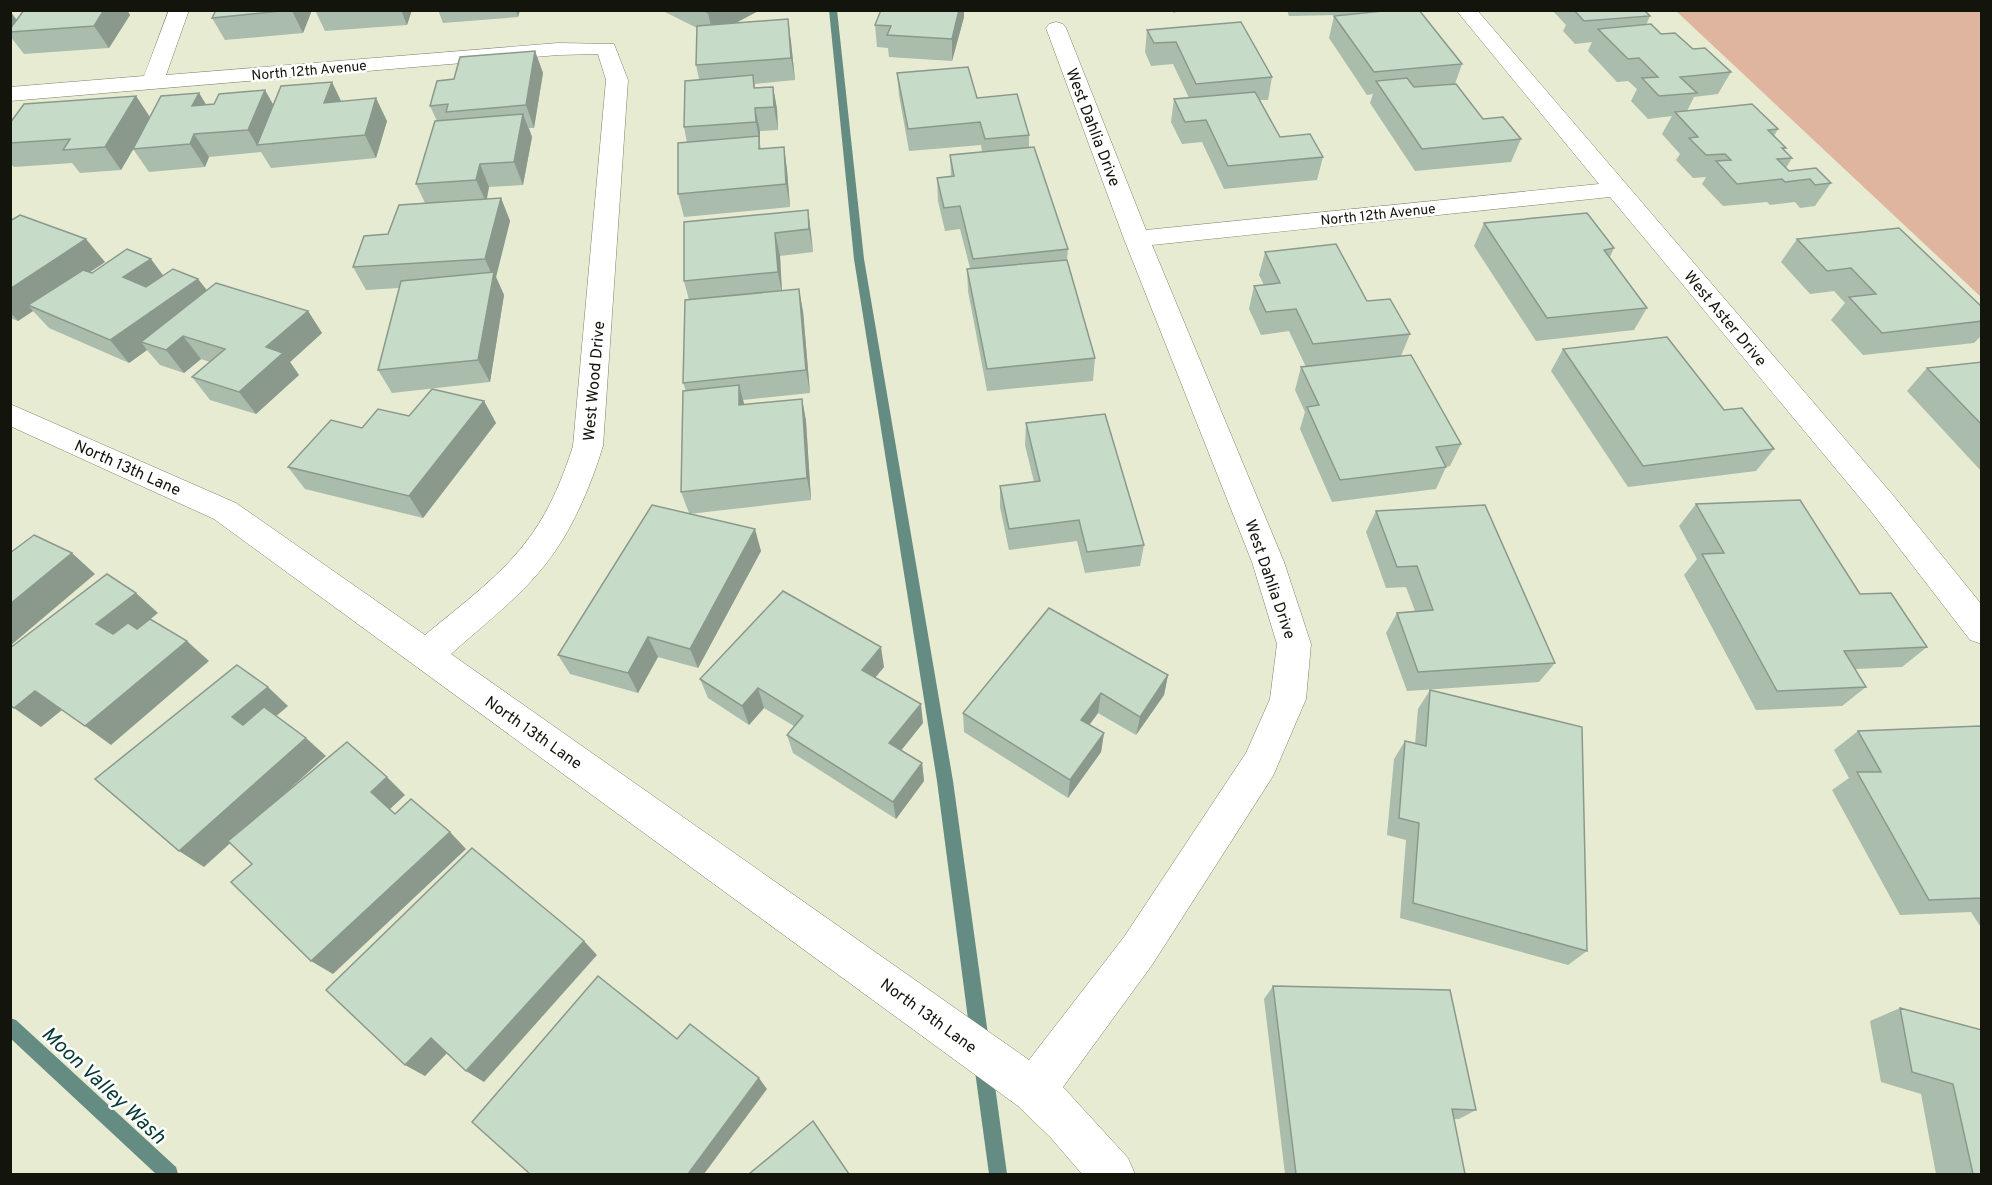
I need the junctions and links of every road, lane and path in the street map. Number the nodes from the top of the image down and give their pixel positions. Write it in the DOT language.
graph roads {
  1 [pos="179,10"];
  2 [pos="1466,10"];
  3 [pos="1056,28"];
  4 [pos="607,48"];
  5 [pos="152,83"];
  6 [pos="10,94"];
  7 [pos="1618,189"];
  8 [pos="1137,239"];
  9 [pos="10,414"];
  10 [pos="1982,630"];
  11 [pos="425,656"];
  12 [pos="1024,1083"];
  13 [pos="1112,1174"];
  1 -- 5 [label="street"];
  2 -- 7 [label="street, West Aster Drive"];
  3 -- 8 [label="street, West Dahlia Drive"];
  4 -- 5 [label="street, North 12th Avenue"];
  4 -- 11 [label="street, West Wood Drive"];
  5 -- 6 [label="street, North 12th Avenue"];
  7 -- 8 [label="street, North 12th Avenue"];
  7 -- 10 [label="street, West Aster Drive"];
  8 -- 12 [label="street, West Dahlia Drive"];
  9 -- 11 [label="street, North 13th Lane"];
  11 -- 12 [label="street, North 13th Lane"];
  12 -- 13 [label="street, North 13th Lane"];
}
